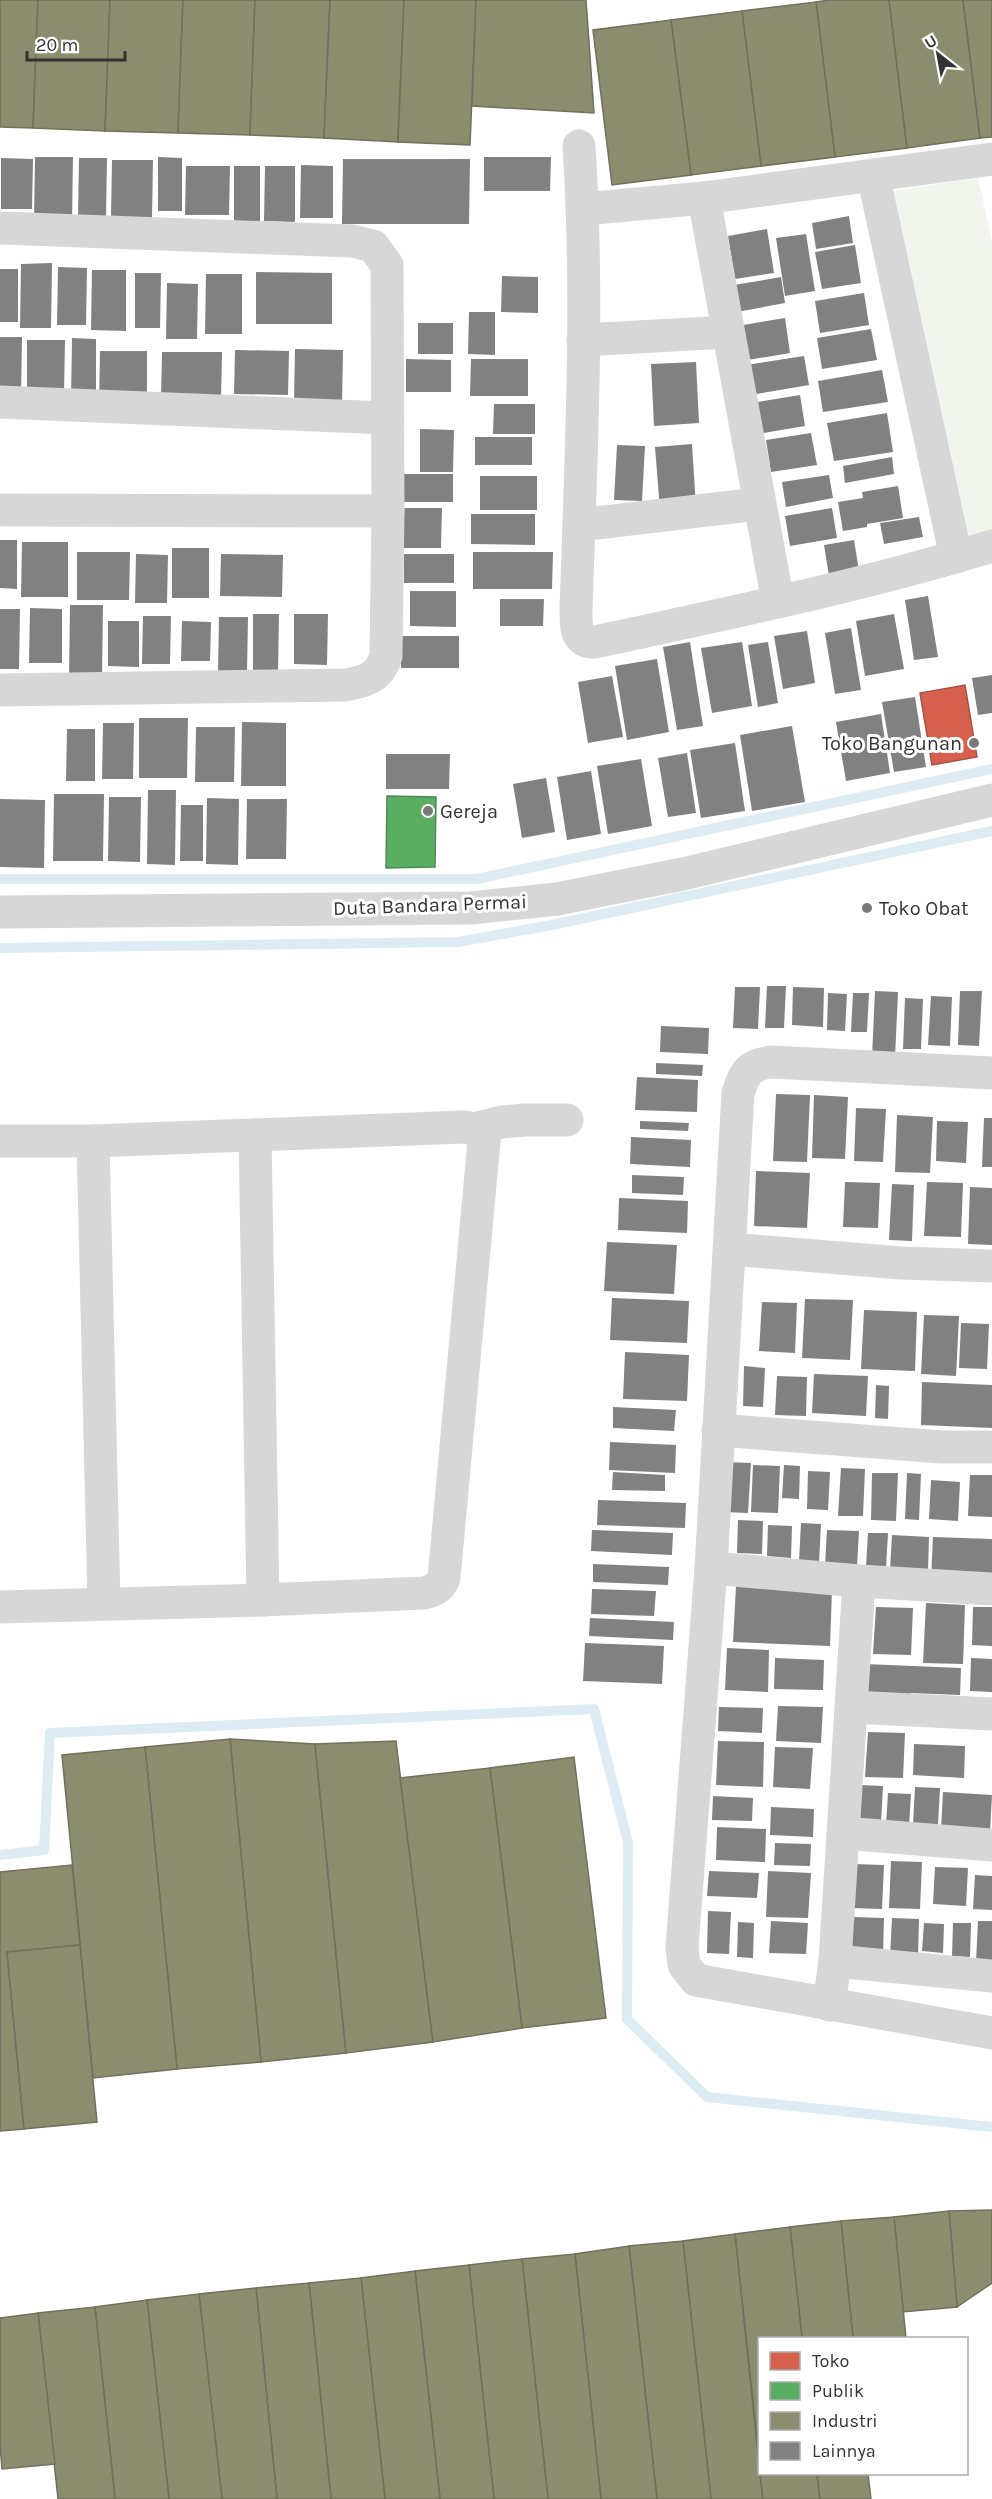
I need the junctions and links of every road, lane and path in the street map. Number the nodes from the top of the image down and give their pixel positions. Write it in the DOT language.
graph roads {
  1 [pos="579,146"];
  2 [pos="992,159"];
  3 [pos="873,176"];
  4 [pos="704,198"];
  5 [pos="583,208"];
  6 [pos="0,228"];
  7 [pos="728,332"];
  8 [pos="583,340"];
  9 [pos="0,402"];
  10 [pos="386,418"];
  11 [pos="758,504"];
  12 [pos="0,510"];
  13 [pos="388,511"];
  14 [pos="579,525"];
  15 [pos="992,546"];
  16 [pos="956,557"];
  17 [pos="778,602"];
  18 [pos="0,690"];
  19 [pos="992,800"];
  20 [pos="0,912"];
  21 [pos="992,1073"];
  22 [pos="567,1120"];
  23 [pos="474,1129"];
  24 [pos="255,1135"];
  25 [pos="93,1140"];
  26 [pos="0,1141"];
  27 [pos="730,1249"];
  28 [pos="992,1266"];
  29 [pos="718,1430"];
  30 [pos="992,1447"];
  31 [pos="711,1568"];
  32 [pos="859,1581"];
  33 [pos="992,1589"];
  34 [pos="263,1600"];
  35 [pos="104,1603"];
  36 [pos="0,1607"];
  37 [pos="852,1707"];
  38 [pos="992,1714"];
  39 [pos="843,1833"];
  40 [pos="992,1845"];
  41 [pos="835,1961"];
  42 [pos="992,1976"];
  43 [pos="829,2005"];
  44 [pos="992,2033"];
  1 -- 5 [label="street"];
  2 -- 3 [label="street"];
  3 -- 4 [label="street"];
  3 -- 16 [label="street"];
  4 -- 5 [label="street"];
  4 -- 7 [label="street"];
  5 -- 8 [label="street"];
  6 -- 10 [label="street"];
  7 -- 8 [label="street"];
  7 -- 11 [label="street"];
  8 -- 14 [label="street"];
  9 -- 10 [label="street"];
  10 -- 13 [label="street"];
  11 -- 14 [label="street"];
  11 -- 17 [label="street"];
  12 -- 13 [label="street"];
  13 -- 18 [label="street"];
  14 -- 17 [label="street"];
  15 -- 16 [label="street"];
  16 -- 17 [label="street"];
  19 -- 20 [label="street, Duta Bandara Permai"];
  21 -- 27 [label="street"];
  22 -- 23 [label="street"];
  23 -- 24 [label="street"];
  23 -- 34 [label="street"];
  24 -- 25 [label="street"];
  24 -- 34 [label="street"];
  25 -- 26 [label="street"];
  25 -- 35 [label="street"];
  27 -- 28 [label="street"];
  27 -- 29 [label="street"];
  29 -- 30 [label="street"];
  29 -- 31 [label="street"];
  31 -- 32 [label="street"];
  31 -- 43 [label="street"];
  32 -- 33 [label="street"];
  32 -- 37 [label="street"];
  34 -- 35 [label="street"];
  35 -- 36 [label="street"];
  37 -- 38 [label="street"];
  37 -- 39 [label="street"];
  39 -- 40 [label="street"];
  39 -- 41 [label="street"];
  41 -- 42 [label="street"];
  41 -- 43 [label="street"];
  43 -- 44 [label="street"];
}
